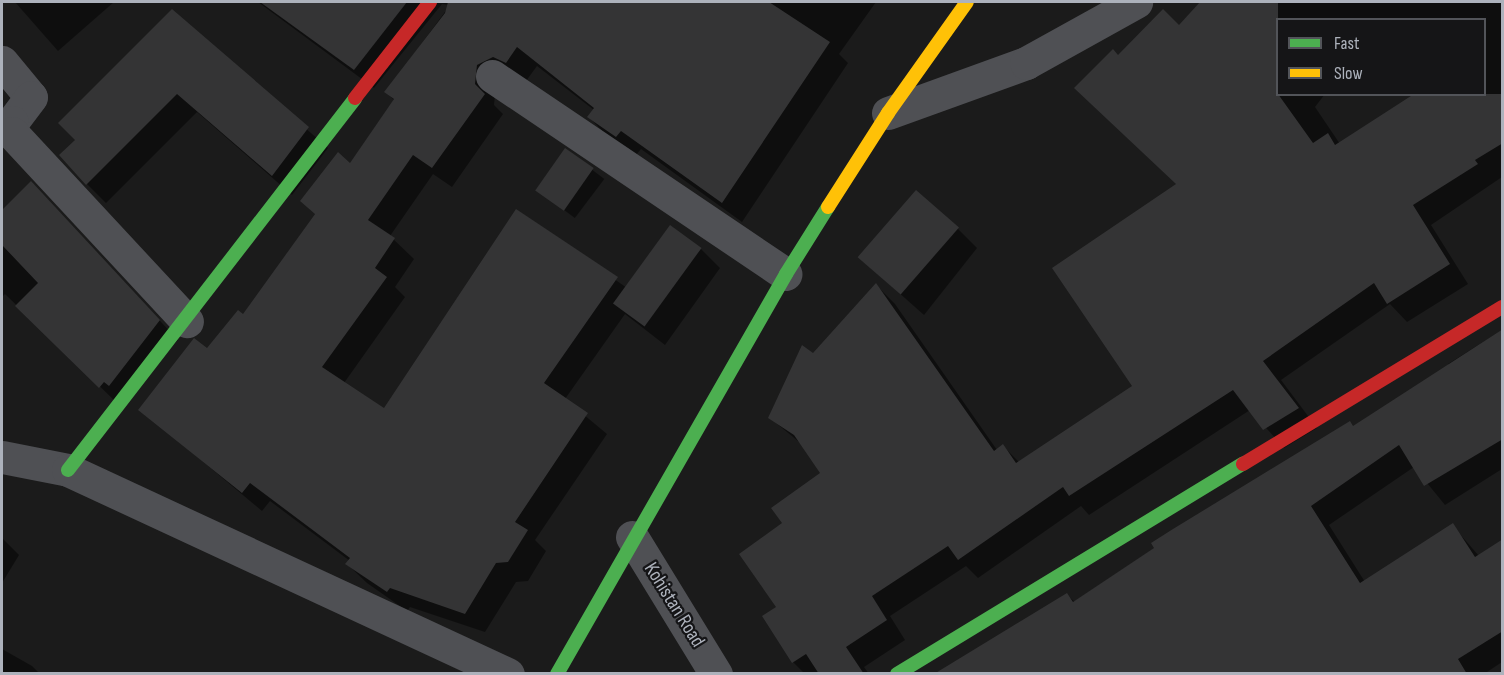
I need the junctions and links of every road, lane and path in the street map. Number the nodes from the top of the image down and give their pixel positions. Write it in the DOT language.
graph roads {
  1 [pos="430,2"];
  2 [pos="967,2"];
  3 [pos="1136,2"];
  4 [pos="2,62"];
  5 [pos="492,76"];
  6 [pos="888,113"];
  7 [pos="786,274"];
  8 [pos="1503,307"];
  9 [pos="187,321"];
  10 [pos="2,457"];
  11 [pos="68,470"];
  12 [pos="632,537"];
  13 [pos="508,674"];
  14 [pos="557,674"];
  15 [pos="716,674"];
  16 [pos="897,674"];
  1 -- 9 [label="street"];
  2 -- 6 [label="street"];
  3 -- 6 [label="street"];
  4 -- 9 [label="street"];
  5 -- 7 [label="street"];
  6 -- 7 [label="street"];
  7 -- 12 [label="street"];
  8 -- 16 [label="street"];
  9 -- 11 [label="street"];
  10 -- 11 [label="street"];
  11 -- 13 [label="street"];
  12 -- 14 [label="street"];
  12 -- 15 [label="street, Kohistan Road"];
}
